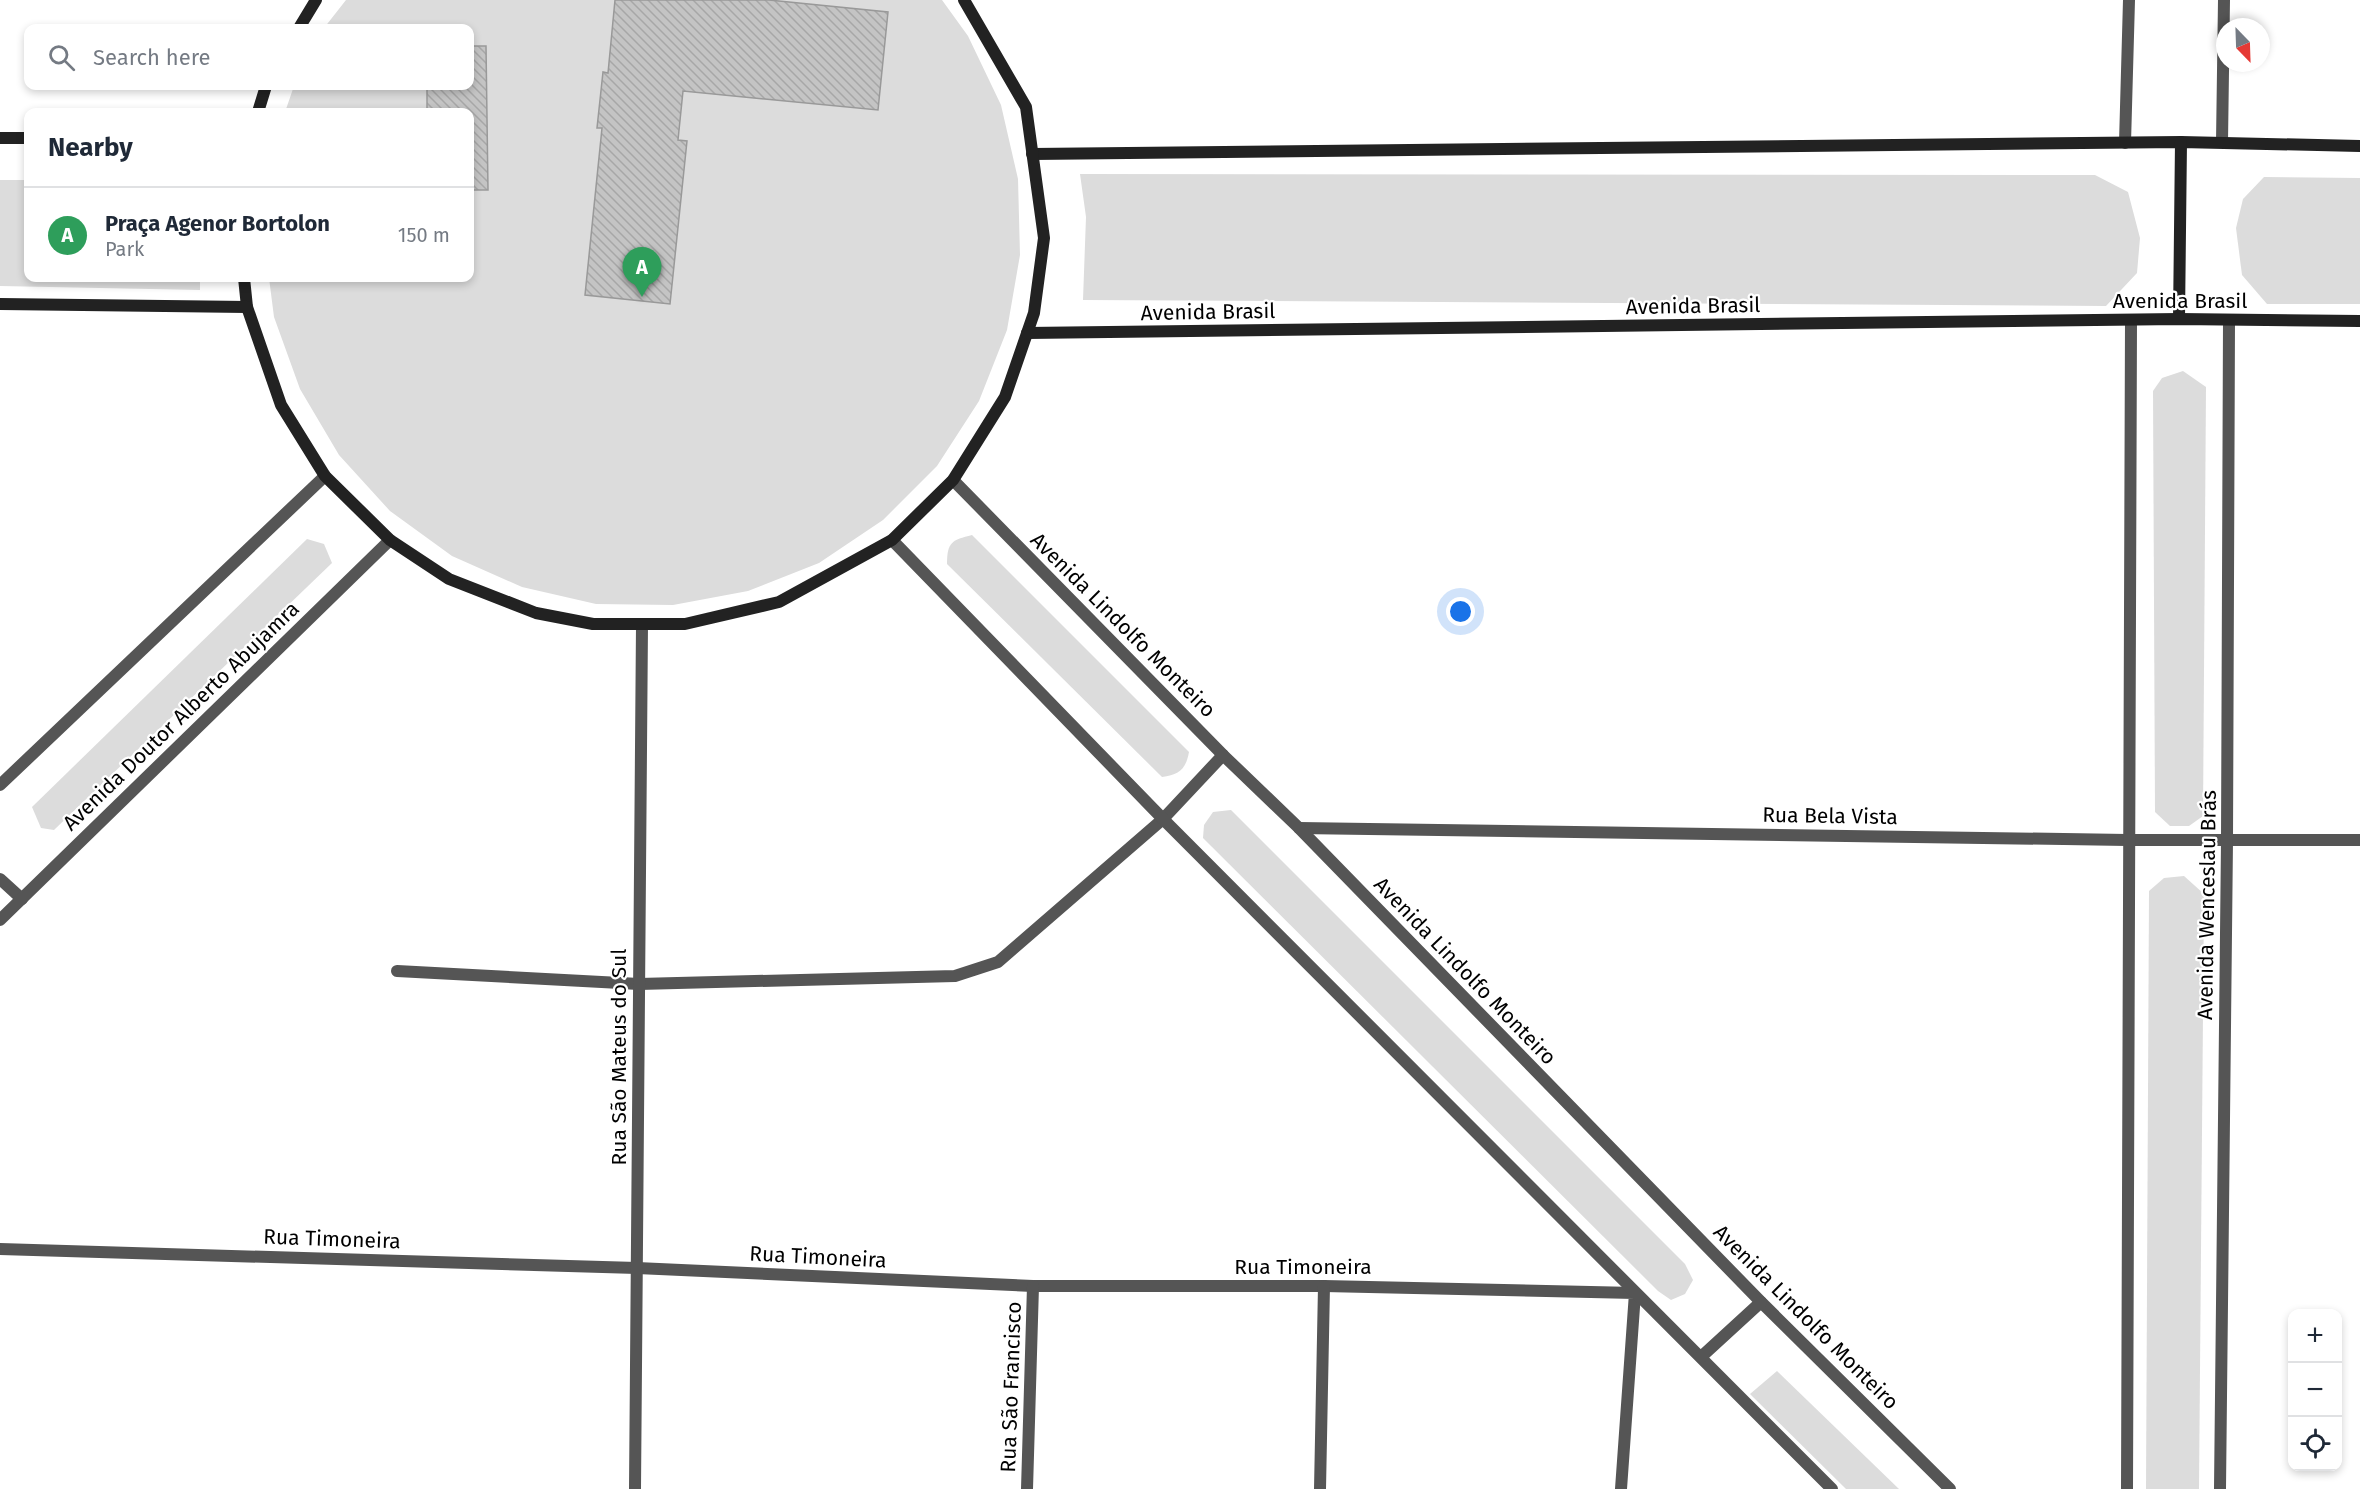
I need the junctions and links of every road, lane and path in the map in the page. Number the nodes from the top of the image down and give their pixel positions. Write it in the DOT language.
graph roads {
  1 [pos="316,0"];
  2 [pos="964,0"];
  3 [pos="2129,0"];
  4 [pos="2224,0"];
  5 [pos="301,24"];
  6 [pos="265,90"];
  7 [pos="259,108"];
  8 [pos="0,138"];
  9 [pos="24,138"];
  10 [pos="2181,142"];
  11 [pos="2222,142"];
  12 [pos="2125,143"];
  13 [pos="2360,146"];
  14 [pos="1032,154"];
  15 [pos="244,282"];
  16 [pos="0,304"];
  17 [pos="247,307"];
  18 [pos="2180,319"];
  19 [pos="2131,321"];
  20 [pos="2229,321"];
  21 [pos="2360,321"];
  22 [pos="1027,333"];
  23 [pos="325,476"];
  24 [pos="953,480"];
  25 [pos="390,540"];
  26 [pos="892,540"];
  27 [pos="642,625"];
  28 [pos="1223,755"];
  29 [pos="0,785"];
  30 [pos="1163,819"];
  31 [pos="1299,828"];
  32 [pos="2127,840"];
  33 [pos="2360,840"];
  34 [pos="2227,841"];
  35 [pos="0,879"];
  36 [pos="22,899"];
  37 [pos="0,920"];
  38 [pos="397,971"];
  39 [pos="639,984"];
  40 [pos="0,1249"];
  41 [pos="637,1268"];
  42 [pos="1033,1286"];
  43 [pos="1324,1286"];
  44 [pos="1635,1293"];
  45 [pos="1761,1302"];
  46 [pos="1701,1357"];
  47 [pos="635,1489"];
  48 [pos="1027,1489"];
  49 [pos="1320,1489"];
  50 [pos="1621,1489"];
  51 [pos="1832,1489"];
  52 [pos="1950,1489"];
  53 [pos="2127,1489"];
  54 [pos="2220,1489"];
  1 -- 5 [label="main road"];
  2 -- 14 [label="main road"];
  3 -- 12 [label="street"];
  4 -- 11 [label="street"];
  6 -- 7 [label="main road"];
  8 -- 9 [label="main road"];
  10 -- 11 [label="main road"];
  10 -- 12 [label="main road"];
  10 -- 18 [label="main road"];
  11 -- 13 [label="main road"];
  12 -- 14 [label="main road"];
  14 -- 22 [label="main road"];
  15 -- 17 [label="main road"];
  16 -- 17 [label="main road"];
  17 -- 23 [label="main road"];
  18 -- 19 [label="main road, Avenida Brasil"];
  18 -- 20 [label="main road, Avenida Brasil"];
  19 -- 22 [label="main road, Avenida Brasil"];
  19 -- 32 [label="street"];
  20 -- 21 [label="main road, Avenida Brasil"];
  20 -- 34 [label="street, Avenida Wenceslau Brás"];
  22 -- 24 [label="main road"];
  23 -- 25 [label="main road"];
  23 -- 29 [label="street"];
  24 -- 26 [label="main road"];
  24 -- 28 [label="street, Avenida Lindolfo Monteiro"];
  25 -- 27 [label="main road"];
  25 -- 36 [label="street, Avenida Doutor Alberto Abujamra"];
  26 -- 27 [label="main road"];
  26 -- 30 [label="street"];
  27 -- 39 [label="street, Rua São Mateus do Sul"];
  28 -- 30 [label="street"];
  28 -- 31 [label="street, Avenida Lindolfo Monteiro"];
  30 -- 39 [label="street"];
  30 -- 44 [label="street"];
  31 -- 32 [label="street, Rua Bela Vista"];
  31 -- 45 [label="street, Avenida Lindolfo Monteiro"];
  32 -- 34 [label="street, Rua Bela Vista"];
  32 -- 53 [label="street"];
  33 -- 34 [label="street, Rua Bela Vista"];
  34 -- 54 [label="street, Avenida Wenceslau Brás"];
  35 -- 36 [label="street"];
  36 -- 37 [label="street, Avenida Doutor Alberto Abujamra"];
  38 -- 39 [label="street"];
  39 -- 41 [label="street, Rua São Mateus do Sul"];
  40 -- 41 [label="street, Rua Timoneira"];
  41 -- 42 [label="street, Rua Timoneira"];
  41 -- 47 [label="street, Rua São Mateus do Sul"];
  42 -- 43 [label="street, Rua Timoneira"];
  42 -- 48 [label="street, Rua São Francisco"];
  43 -- 44 [label="street, Rua Timoneira"];
  43 -- 49 [label="street"];
  44 -- 46 [label="street"];
  44 -- 50 [label="street"];
  45 -- 46 [label="street"];
  45 -- 52 [label="street, Avenida Lindolfo Monteiro"];
  46 -- 51 [label="street"];
}
